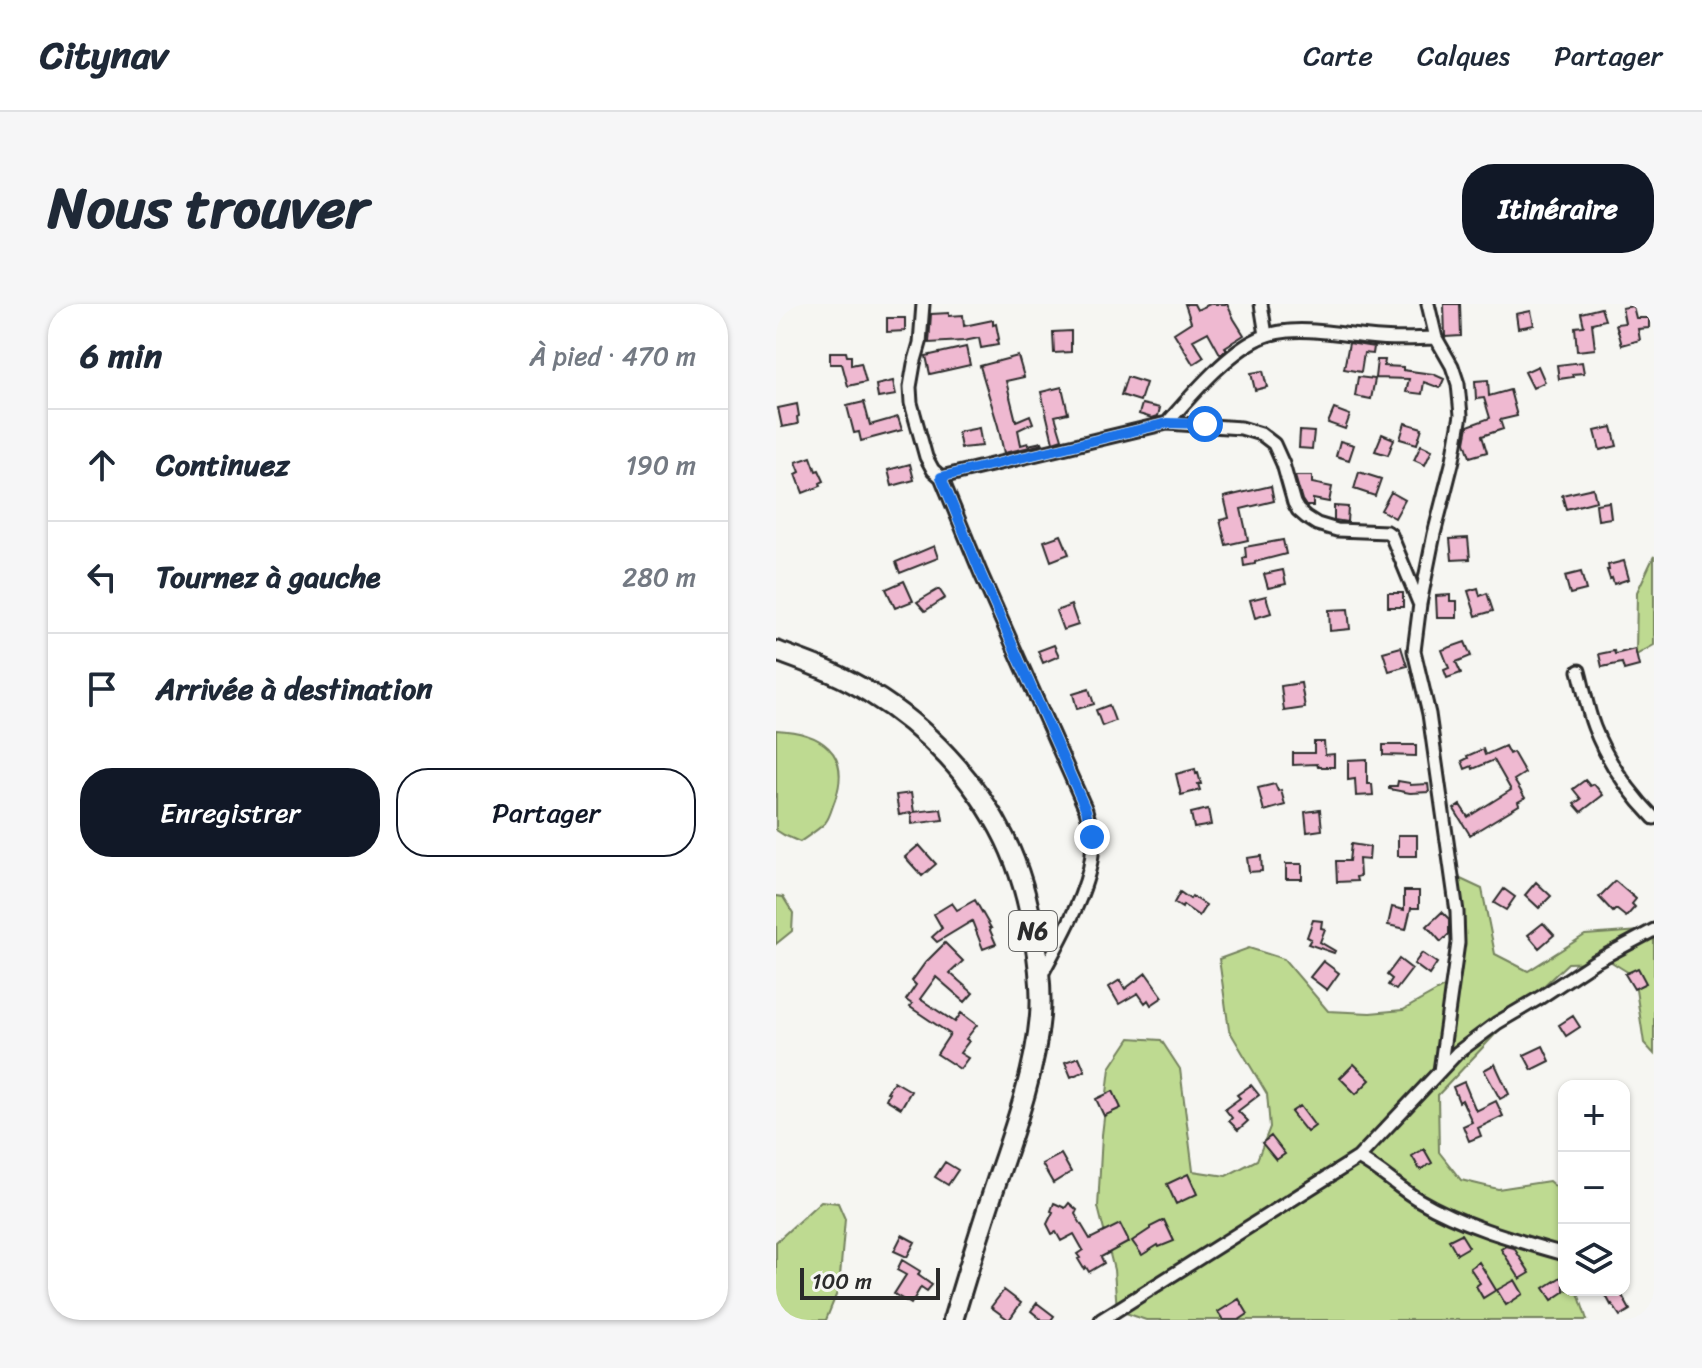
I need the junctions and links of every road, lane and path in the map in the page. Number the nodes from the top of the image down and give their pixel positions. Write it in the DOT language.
graph roads {
  1 [pos="923,304"];
  2 [pos="1261,304"];
  3 [pos="1428,304"];
  4 [pos="1266,335"];
  5 [pos="1436,338"];
  6 [pos="1167,423"];
  7 [pos="941,477"];
  8 [pos="1420,604"];
  9 [pos="776,651"];
  10 [pos="1579,671"];
  11 [pos="1654,818"];
  12 [pos="1654,930"];
  13 [pos="1041,976"];
  14 [pos="1440,1071"];
  15 [pos="1358,1158"];
  16 [pos="1558,1252"];
  17 [pos="953,1320"];
  18 [pos="1101,1320"];
  1 -- 7 [label="street"];
  2 -- 4 [label="street"];
  3 -- 5 [label="street"];
  4 -- 5 [label="street"];
  4 -- 6 [label="street"];
  5 -- 8 [label="street"];
  6 -- 7 [label="street"];
  6 -- 8 [label="street"];
  7 -- 13 [label="street"];
  8 -- 14 [label="street"];
  9 -- 13 [label="highway, N6"];
  10 -- 11 [label="street"];
  12 -- 14 [label="street"];
  13 -- 17 [label="highway, N6"];
  14 -- 15 [label="street"];
  15 -- 16 [label="street"];
  15 -- 18 [label="street"];
}
